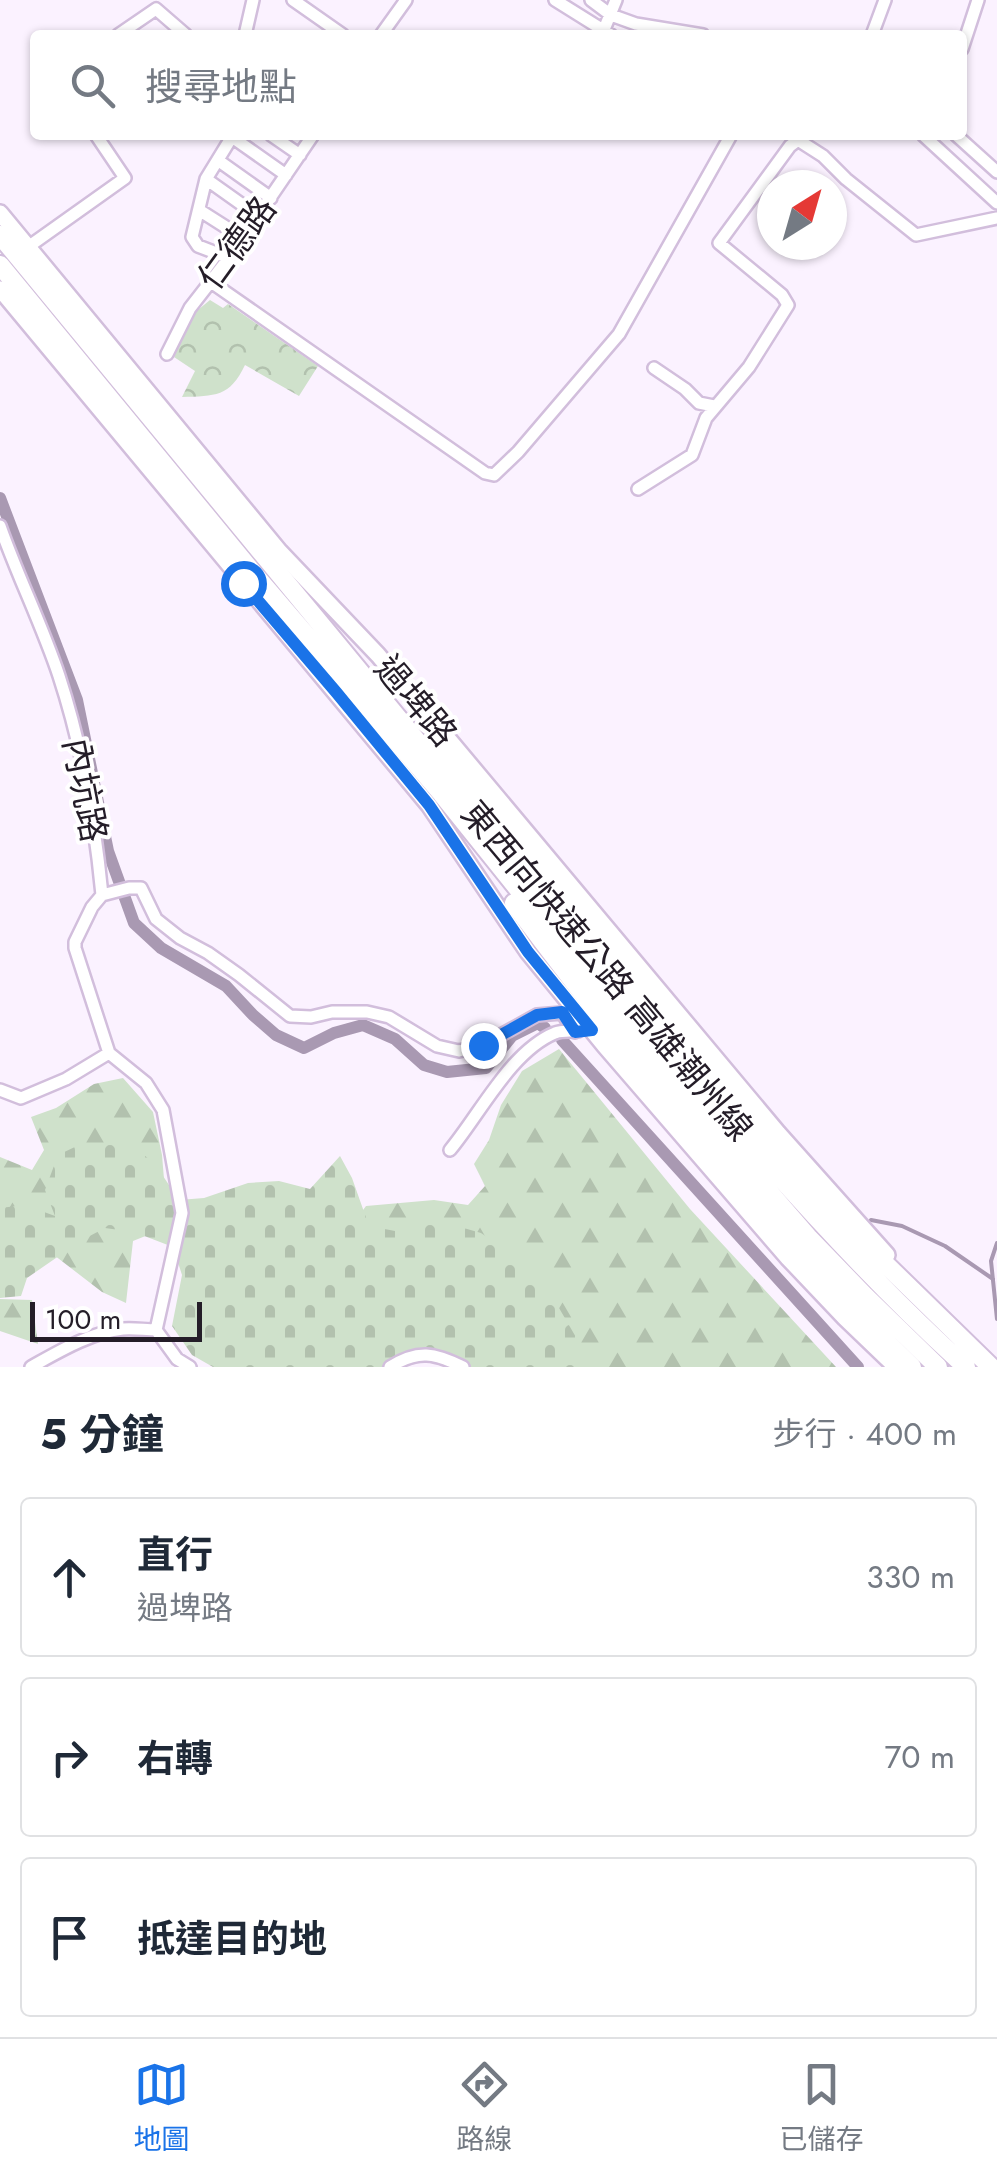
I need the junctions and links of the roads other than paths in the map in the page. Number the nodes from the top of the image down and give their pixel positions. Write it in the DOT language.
graph roads {
  1 [pos="253,0"];
  2 [pos="292,0"];
  3 [pos="406,0"];
  4 [pos="555,0"];
  5 [pos="591,0"];
  6 [pos="616,0"];
  7 [pos="884,0"];
  8 [pos="978,0"];
  9 [pos="611,14"];
  10 [pos="126,30"];
  11 [pos="181,30"];
  12 [pos="250,30"];
  13 [pos="336,30"];
  14 [pos="385,30"];
  15 [pos="601,30"];
  16 [pos="608,30"];
  17 [pos="673,30"];
  18 [pos="874,30"];
  19 [pos="967,34"];
  20 [pos="99,140"];
  21 [pos="230,140"];
  22 [pos="238,140"];
  23 [pos="278,140"];
  24 [pos="310,140"];
  25 [pos="728,140"];
  26 [pos="928,140"];
  27 [pos="962,140"];
  28 [pos="300,155"];
  29 [pos="218,161"];
  30 [pos="997,172"];
  31 [pos="286,175"];
  32 [pos="206,179"];
  33 [pos="270,198"];
  34 [pos="997,204"];
  35 [pos="199,210"];
  36 [pos="0,213"];
  37 [pos="258,216"];
  38 [pos="997,218"];
  39 [pos="0,236"];
  40 [pos="243,238"];
  41 [pos="28,247"];
  42 [pos="230,258"];
  43 [pos="0,266"];
  44 [pos="211,282"];
  45 [pos="0,289"];
  46 [pos="166,354"];
  47 [pos="654,368"];
  48 [pos="714,406"];
  49 [pos="638,489"];
  50 [pos="0,526"];
  51 [pos="270,561"];
  52 [pos="442,794"];
  53 [pos="102,895"];
  54 [pos="592,1030"];
  55 [pos="575,1032"];
  56 [pos="109,1053"];
  57 [pos="0,1090"];
  58 [pos="450,1150"];
  59 [pos="156,1330"];
  60 [pos="994,1365"];
  61 [pos="31,1367"];
  62 [pos="190,1367"];
  63 [pos="390,1367"];
  64 [pos="463,1367"];
  65 [pos="896,1367"];
  66 [pos="912,1367"];
  67 [pos="938,1367"];
  68 [pos="966,1367"];
  1 -- 12 [label="street"];
  2 -- 13 [label="street"];
  3 -- 14 [label="street"];
  4 -- 15 [label="street"];
  5 -- 9 [label="street"];
  6 -- 9 [label="street"];
  7 -- 18 [label="street"];
  8 -- 19 [label="street"];
  9 -- 16 [label="street"];
  9 -- 17 [label="street"];
  10 -- 11 [label="street"];
  20 -- 41 [label="street"];
  21 -- 29 [label="street"];
  22 -- 31 [label="street"];
  23 -- 28 [label="street"];
  24 -- 28 [label="street, 仁德路"];
  25 -- 44 [label="street"];
  26 -- 34 [label="street"];
  27 -- 30 [label="street"];
  28 -- 31 [label="street, 仁德路"];
  29 -- 32 [label="street"];
  29 -- 33 [label="street"];
  31 -- 33 [label="street, 仁德路"];
  32 -- 35 [label="street"];
  32 -- 37 [label="street"];
  33 -- 37 [label="street, 仁德路"];
  35 -- 40 [label="street"];
  35 -- 42 [label="street"];
  36 -- 41 [label="main road, 過埤路"];
  37 -- 40 [label="street, 仁德路"];
  38 -- 48 [label="street"];
  39 -- 51 [label="highway, 東西向快速公路 高雄潮州線"];
  40 -- 42 [label="street, 仁德路"];
  41 -- 60 [label="main road, 過埤路"];
  42 -- 44 [label="street, 仁德路"];
  43 -- 52 [label="highway, 東西向快速公路 高雄潮州線"];
  44 -- 46 [label="street, 仁德路"];
  45 -- 54 [label="main road, 過埤路"];
  47 -- 48 [label="street"];
  48 -- 49 [label="street"];
  50 -- 53 [label="street, 內坑路"];
  51 -- 60 [label="highway"];
  51 -- 68 [label="highway, 東西向快速公路 高雄潮州線"];
  52 -- 66 [label="highway"];
  52 -- 67 [label="highway, 東西向快速公路 高雄潮州線"];
  53 -- 55 [label="street"];
  53 -- 56 [label="street"];
  54 -- 55 [label="street"];
  54 -- 65 [label="main road, 過埤路"];
  55 -- 58 [label="street"];
  56 -- 57 [label="street"];
  56 -- 59 [label="street"];
  59 -- 61 [label="street"];
  59 -- 62 [label="street"];
  63 -- 64 [label="street"];
}
